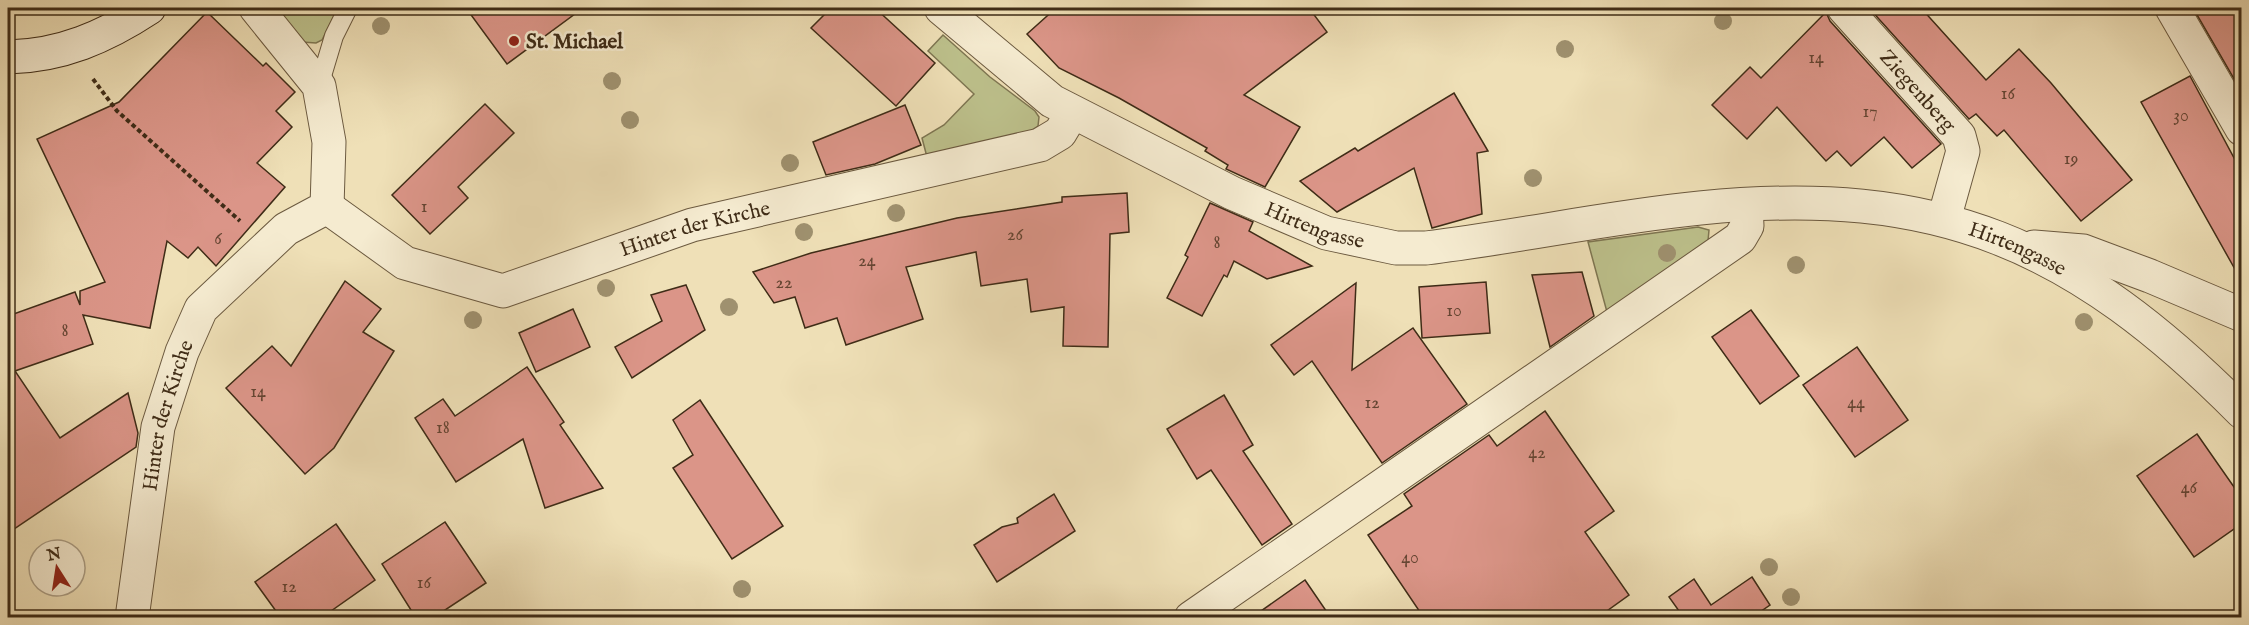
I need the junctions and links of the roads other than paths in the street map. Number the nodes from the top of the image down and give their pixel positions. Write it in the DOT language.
graph roads {
  1 [pos="149,8"];
  2 [pos="256,8"];
  3 [pos="348,8"];
  4 [pos="1844,8"];
  5 [pos="2172,8"];
  6 [pos="950,10"];
  7 [pos="8,57"];
  8 [pos="319,86"];
  9 [pos="1072,113"];
  10 [pos="2241,129"];
  11 [pos="1746,205"];
  12 [pos="327,207"];
  13 [pos="1944,219"];
  14 [pos="2023,247"];
  15 [pos="2241,315"];
  16 [pos="2241,412"];
  17 [pos="132,618"];
  18 [pos="1191,618"];
  1 -- 7 [label="street"];
  2 -- 8 [label="street"];
  3 -- 8 [label="lane"];
  4 -- 13 [label="street, Ziegenberg"];
  5 -- 10 [label="street"];
  6 -- 9 [label="street, Hirtengasse"];
  8 -- 12 [label="street"];
  9 -- 11 [label="street, Hirtengasse"];
  9 -- 12 [label="street, Hinter der Kirche"];
  11 -- 13 [label="street, Hirtengasse"];
  11 -- 18 [label="street"];
  12 -- 17 [label="street, Hinter der Kirche"];
  13 -- 14 [label="street, Hirtengasse"];
  14 -- 15 [label="street"];
  14 -- 16 [label="street, Hirtengasse"];
}
